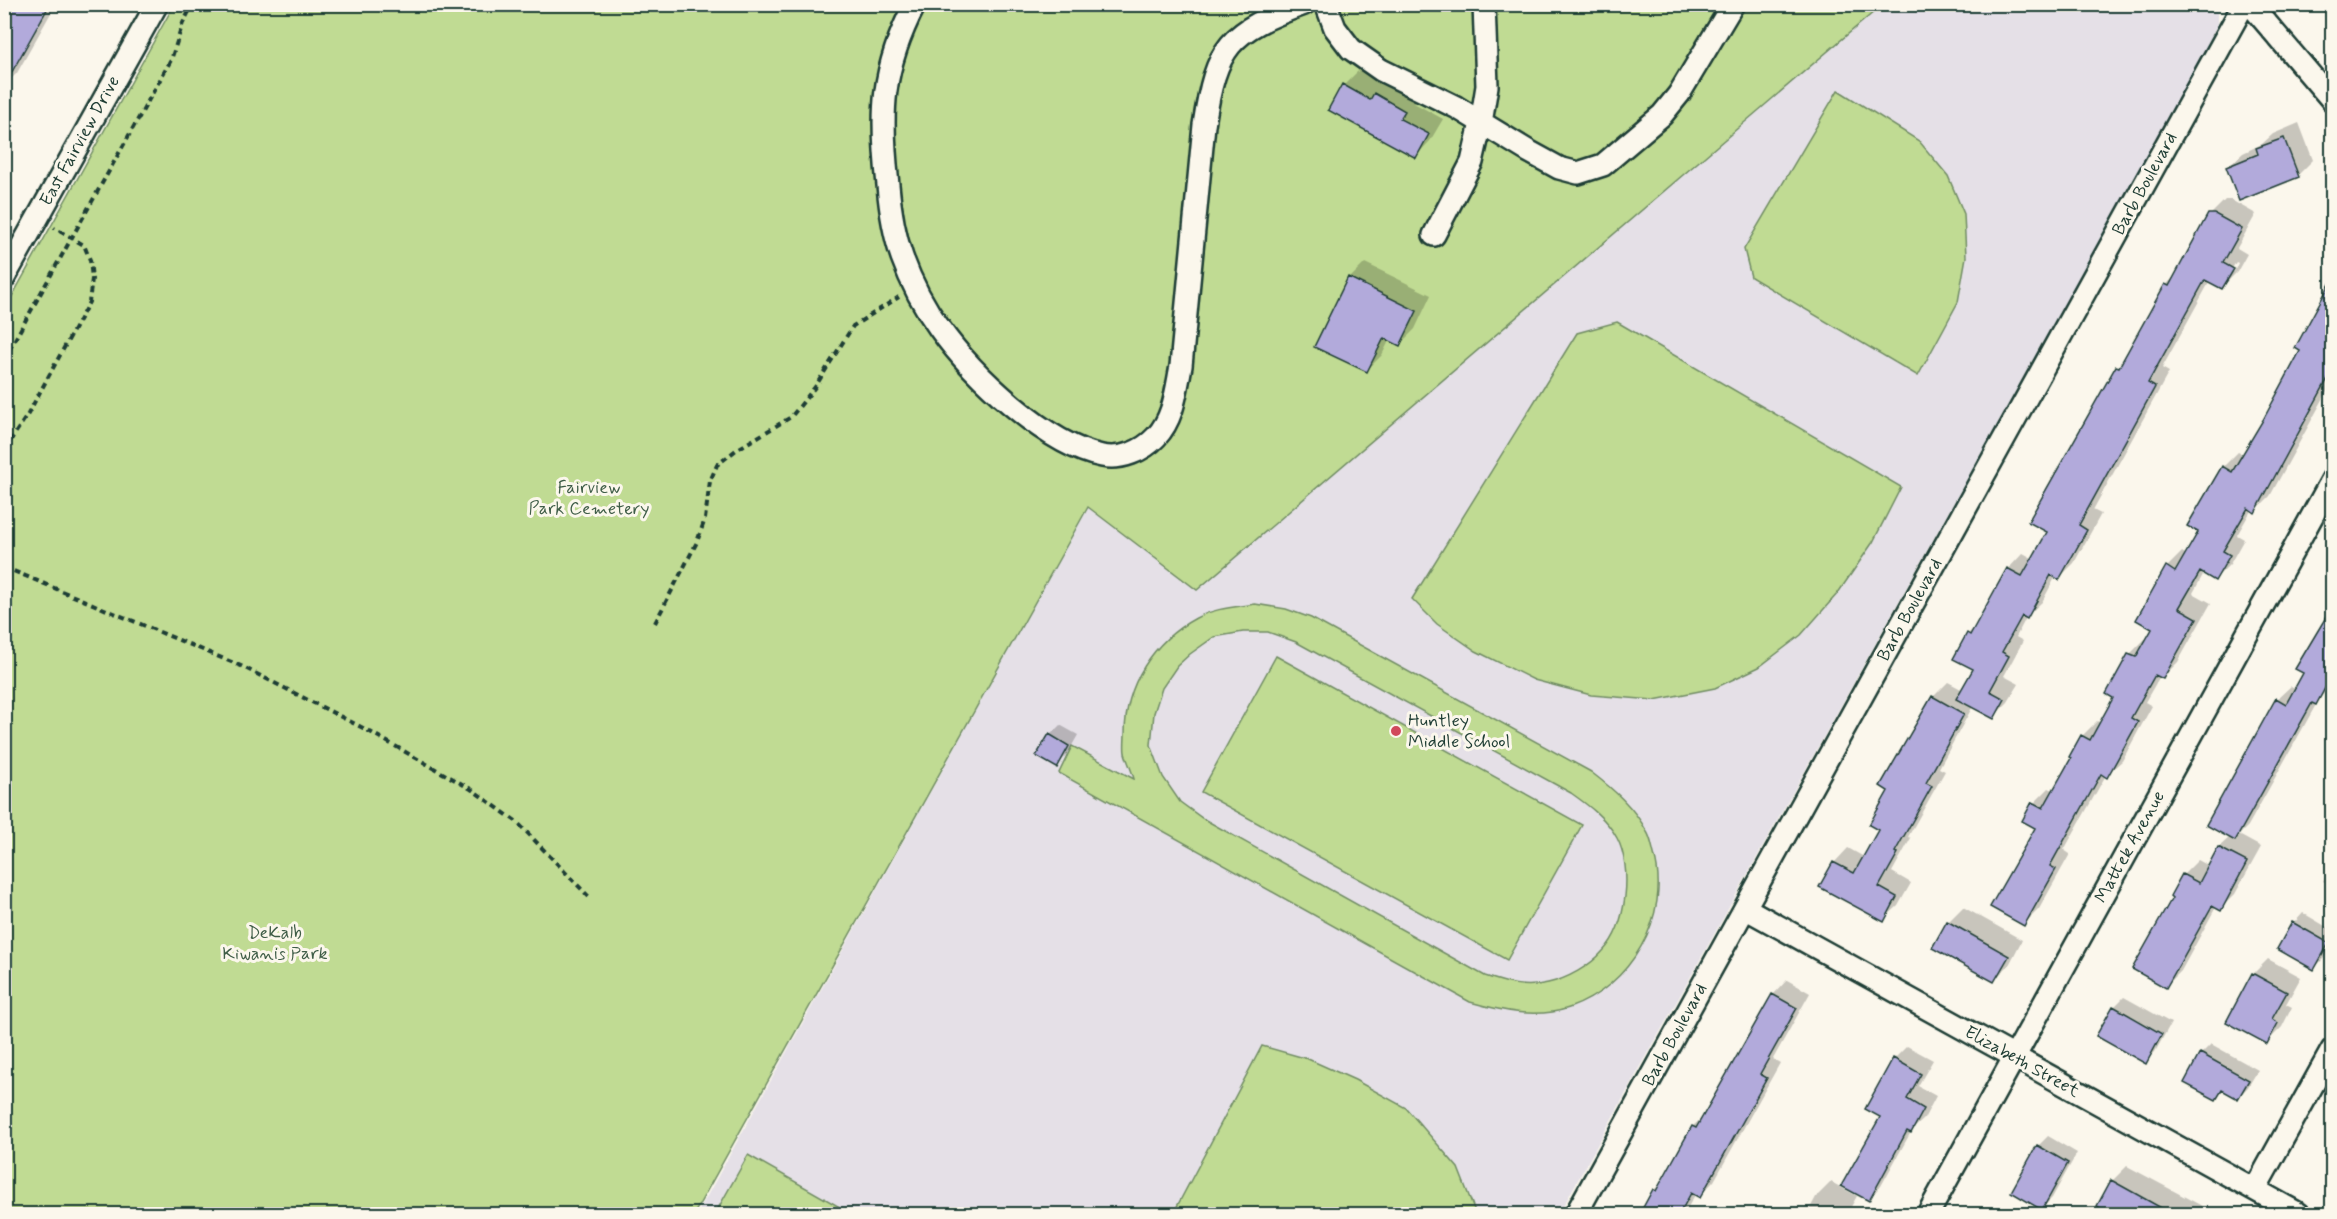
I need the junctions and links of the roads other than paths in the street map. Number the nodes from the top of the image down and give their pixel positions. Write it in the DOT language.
graph roads {
  1 [pos="157,4"];
  2 [pos="915,4"];
  3 [pos="1304,4"];
  4 [pos="1326,4"];
  5 [pos="1484,4"];
  6 [pos="1733,4"];
  7 [pos="2244,4"];
  8 [pos="2250,4"];
  9 [pos="2332,100"];
  10 [pos="1481,123"];
  11 [pos="1434,235"];
  12 [pos="4,278"];
  13 [pos="2332,480"];
  14 [pos="1745,908"];
  15 [pos="2332,1050"];
  16 [pos="2013,1057"];
  17 [pos="2255,1189"];
  18 [pos="1576,1215"];
  19 [pos="1928,1215"];
  20 [pos="2299,1215"];
  1 -- 12 [label="street, East Fairview Drive"];
  2 -- 3 [label="street"];
  4 -- 10 [label="street"];
  5 -- 10 [label="street"];
  6 -- 10 [label="street"];
  7 -- 14 [label="street, Barb Boulevard"];
  8 -- 9 [label="street"];
  10 -- 11 [label="street"];
  13 -- 16 [label="street, Mattek Avenue"];
  14 -- 16 [label="street, Elizabeth Street"];
  14 -- 18 [label="street, Barb Boulevard"];
  15 -- 17 [label="street"];
  16 -- 17 [label="street, Elizabeth Street"];
  16 -- 19 [label="street, Mattek Avenue"];
  17 -- 20 [label="street, Elizabeth Street"];
}
